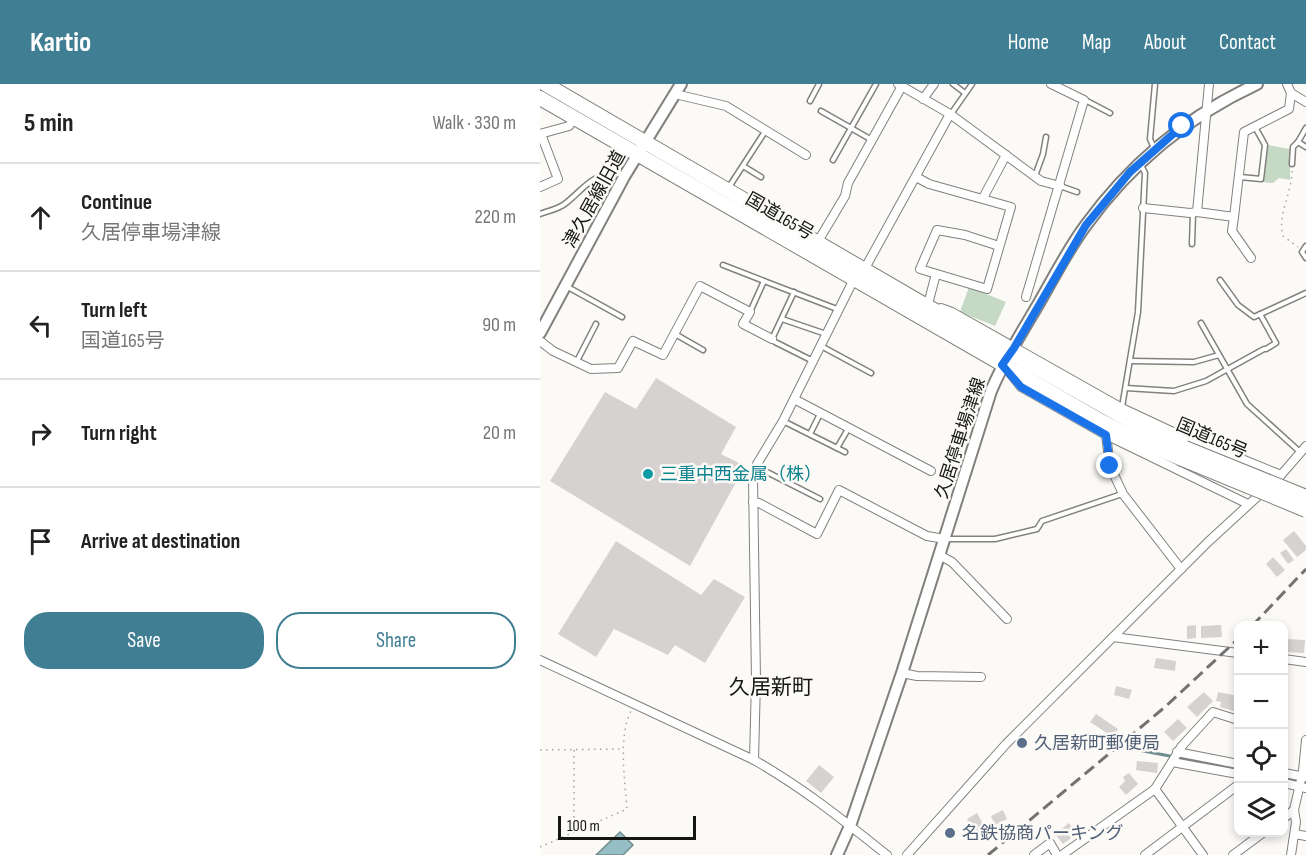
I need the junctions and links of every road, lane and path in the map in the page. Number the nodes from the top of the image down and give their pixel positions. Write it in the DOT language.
graph roads {
  1 [pos="545,84"];
  2 [pos="819,84"];
  3 [pos="876,84"];
  4 [pos="934,84"];
  5 [pos="953,84"];
  6 [pos="972,84"];
  7 [pos="1052,84"];
  8 [pos="1155,84"];
  9 [pos="1209,84"];
  10 [pos="1257,84"];
  11 [pos="1287,84"];
  12 [pos="900,85"];
  13 [pos="678,89"];
  14 [pos="965,93"];
  15 [pos="1291,93"];
  16 [pos="540,98"];
  17 [pos="923,99"];
  18 [pos="1084,100"];
  19 [pos="810,101"];
  20 [pos="1306,102"];
  21 [pos="821,111"];
  22 [pos="1207,111"];
  23 [pos="1110,113"];
  24 [pos="950,114"];
  25 [pos="574,118"];
  26 [pos="1255,126"];
  27 [pos="852,128"];
  28 [pos="1306,128"];
  29 [pos="766,130"];
  30 [pos="540,134"];
  31 [pos="1046,137"];
  32 [pos="872,140"];
  33 [pos="1298,142"];
  34 [pos="1306,147"];
  35 [pos="1155,148"];
  36 [pos="640,149"];
  37 [pos="1006,154"];
  38 [pos="806,155"];
  39 [pos="833,160"];
  40 [pos="1140,162"];
  41 [pos="1292,164"];
  42 [pos="743,166"];
  43 [pos="624,175"];
  44 [pos="761,177"];
  45 [pos="916,177"];
  46 [pos="1035,177"];
  47 [pos="1239,177"];
  48 [pos="1059,186"];
  49 [pos="540,187"];
  50 [pos="727,190"];
  51 [pos="1077,192"];
  52 [pos="983,198"];
  53 [pos="1143,208"];
  54 [pos="1195,212"];
  55 [pos="540,214"];
  56 [pos="1234,217"];
  57 [pos="817,243"];
  58 [pos="1192,244"];
  59 [pos="999,246"];
  60 [pos="1305,248"];
  61 [pos="1251,258"];
  62 [pos="1306,258"];
  63 [pos="723,265"];
  64 [pos="859,274"];
  65 [pos="936,274"];
  66 [pos="1220,280"];
  67 [pos="764,281"];
  68 [pos="565,286"];
  69 [pos="794,292"];
  70 [pos="1306,293"];
  71 [pos="1026,297"];
  72 [pos="923,303"];
  73 [pos="837,309"];
  74 [pos="750,312"];
  75 [pos="1260,314"];
  76 [pos="622,317"];
  77 [pos="782,319"];
  78 [pos="1201,323"];
  79 [pos="596,324"];
  80 [pos="540,333"];
  81 [pos="674,334"];
  82 [pos="826,334"];
  83 [pos="772,339"];
  84 [pos="540,341"];
  85 [pos="820,346"];
  86 [pos="703,350"];
  87 [pos="1012,350"];
  88 [pos="1219,355"];
  89 [pos="813,361"];
  90 [pos="1131,361"];
  91 [pos="576,362"];
  92 [pos="1002,365"];
  93 [pos="1227,369"];
  94 [pos="871,373"];
  95 [pos="1126,388"];
  96 [pos="794,399"];
  97 [pos="1122,408"];
  98 [pos="821,414"];
  99 [pos="783,421"];
  100 [pos="848,428"];
  101 [pos="810,434"];
  102 [pos="1106,435"];
  103 [pos="837,448"];
  104 [pos="1303,449"];
  105 [pos="845,452"];
  106 [pos="1182,453"];
  107 [pos="756,467"];
  108 [pos="931,471"];
  109 [pos="1281,475"];
  110 [pos="1123,494"];
  111 [pos="1306,497"];
  112 [pos="820,499"];
  113 [pos="753,502"];
  114 [pos="1248,504"];
  115 [pos="1306,510"];
  116 [pos="945,539"];
  117 [pos="939,555"];
  118 [pos="1181,569"];
  119 [pos="1007,619"];
  120 [pos="1113,637"];
  121 [pos="1234,652"];
  122 [pos="540,660"];
  123 [pos="1288,660"];
  124 [pos="1306,662"];
  125 [pos="902,674"];
  126 [pos="981,677"];
  127 [pos="634,705"];
  128 [pos="1234,718"];
  129 [pos="1306,740"];
  130 [pos="624,749"];
  131 [pos="540,750"];
  132 [pos="573,750"];
  133 [pos="1175,757"];
  134 [pos="754,760"];
  135 [pos="1234,763"];
  136 [pos="1234,773"];
  137 [pos="1288,775"];
  138 [pos="1303,782"];
  139 [pos="1288,783"];
  140 [pos="1155,789"];
  141 [pos="1234,789"];
  142 [pos="1294,810"];
  143 [pos="1288,815"];
  144 [pos="850,826"];
  145 [pos="1183,827"];
  146 [pos="574,832"];
  147 [pos="1295,834"];
  148 [pos="1306,836"];
  149 [pos="1257,837"];
  150 [pos="540,847"];
  151 [pos="837,855"];
  152 [pos="887,855"];
  153 [pos="907,855"];
  154 [pos="1034,855"];
  155 [pos="1057,855"];
  156 [pos="1062,855"];
  157 [pos="1145,855"];
  158 [pos="1203,855"];
  159 [pos="1233,855"];
  160 [pos="1291,855"];
  1 -- 36 [label="highway, 国道165号"];
  2 -- 19 [label="lane"];
  3 -- 27 [label="lane"];
  4 -- 17 [label="street"];
  5 -- 14 [label="lane"];
  6 -- 14 [label="lane"];
  7 -- 18 [label="street"];
  8 -- 35 [label="lane"];
  9 -- 22 [label="street"];
  10 -- 22 [label="main road, 久居停車場津線"];
  11 -- 15 [label="street"];
  12 -- 17 [label="street"];
  12 -- 32 [label="street"];
  13 -- 29 [label="street"];
  13 -- 36 [label="main road, 津久居線旧道"];
  14 -- 24 [label="lane"];
  15 -- 20 [label="street"];
  15 -- 26 [label="street"];
  16 -- 25 [label="highway, 国道165号"];
  17 -- 24 [label="street"];
  18 -- 23 [label="lane"];
  18 -- 48 [label="street"];
  21 -- 27 [label="lane"];
  22 -- 35 [label="main road, 久居停車場津線"];
  22 -- 54 [label="street"];
  24 -- 37 [label="street"];
  24 -- 45 [label="street"];
  25 -- 30 [label="street"];
  25 -- 36 [label="highway, 国道165号"];
  26 -- 47 [label="street"];
  26 -- 47 [label="lane"];
  27 -- 32 [label="lane"];
  27 -- 39 [label="lane"];
  28 -- 33 [label="lane"];
  29 -- 38 [label="street"];
  29 -- 42 [label="lane"];
  30 -- 49 [label="street"];
  31 -- 46 [label="lane"];
  32 -- 57 [label="street"];
  33 -- 34 [label="lane"];
  33 -- 41 [label="lane"];
  35 -- 40 [label="main road, 久居停車場津線"];
  36 -- 43 [label="main road, 津久居線旧道"];
  36 -- 50 [label="highway, 国道165号"];
  36 -- 64 [label="highway, 国道165号"];
  37 -- 46 [label="street"];
  37 -- 52 [label="street"];
  40 -- 53 [label="lane"];
  40 -- 87 [label="main road, 久居停車場津線"];
  41 -- 60 [label="path"];
  42 -- 44 [label="lane"];
  42 -- 50 [label="lane"];
  43 -- 55 [label="lane"];
  43 -- 68 [label="main road, 津久居線旧道"];
  45 -- 52 [label="street"];
  45 -- 64 [label="street"];
  46 -- 48 [label="street"];
  47 -- 56 [label="street"];
  48 -- 51 [label="lane"];
  48 -- 71 [label="street"];
  50 -- 57 [label="highway, 国道165号"];
  52 -- 59 [label="street"];
  53 -- 54 [label="street"];
  53 -- 90 [label="lane"];
  54 -- 56 [label="street"];
  54 -- 58 [label="lane"];
  56 -- 61 [label="street"];
  57 -- 64 [label="highway, 国道165号"];
  59 -- 65 [label="street"];
  59 -- 65 [label="street"];
  60 -- 62 [label="lane"];
  63 -- 67 [label="lane"];
  64 -- 72 [label="highway, 国道165号"];
  64 -- 73 [label="street"];
  64 -- 92 [label="highway, 国道165号"];
  65 -- 72 [label="street"];
  66 -- 75 [label="lane"];
  67 -- 69 [label="lane"];
  67 -- 74 [label="lane"];
  68 -- 76 [label="lane"];
  68 -- 80 [label="main road, 津久居線旧道"];
  69 -- 73 [label="lane"];
  69 -- 77 [label="lane"];
  70 -- 75 [label="lane"];
  72 -- 87 [label="highway, 国道165号"];
  73 -- 82 [label="street"];
  74 -- 81 [label="street"];
  74 -- 83 [label="street"];
  75 -- 93 [label="lane"];
  77 -- 82 [label="lane"];
  77 -- 83 [label="lane"];
  78 -- 88 [label="lane"];
  79 -- 91 [label="lane"];
  81 -- 86 [label="lane"];
  81 -- 91 [label="street"];
  82 -- 85 [label="street"];
  83 -- 89 [label="lane"];
  84 -- 91 [label="street"];
  85 -- 89 [label="street"];
  85 -- 94 [label="lane"];
  87 -- 92 [label="main road, 久居停車場津線"];
  87 -- 97 [label="street, 国道165号"];
  87 -- 106 [label="highway, 国道165号"];
  88 -- 90 [label="lane"];
  88 -- 93 [label="lane"];
  89 -- 96 [label="street"];
  90 -- 95 [label="lane"];
  92 -- 102 [label="street, 国道165号"];
  92 -- 106 [label="highway, 国道165号"];
  92 -- 116 [label="main road, 久居停車場津線"];
  93 -- 95 [label="lane"];
  93 -- 104 [label="lane"];
  95 -- 97 [label="lane"];
  96 -- 98 [label="street"];
  96 -- 99 [label="street"];
  97 -- 109 [label="street, 国道165号"];
  98 -- 100 [label="street"];
  98 -- 101 [label="lane"];
  99 -- 101 [label="lane"];
  99 -- 107 [label="street"];
  100 -- 103 [label="lane"];
  100 -- 108 [label="street"];
  101 -- 103 [label="lane"];
  102 -- 110 [label="street"];
  102 -- 114 [label="street, 国道165号"];
  103 -- 105 [label="lane"];
  104 -- 109 [label="street"];
  106 -- 111 [label="highway, 国道165号, bridge"];
  106 -- 115 [label="highway, 国道165号, bridge"];
  107 -- 112 [label="lane"];
  107 -- 113 [label="street"];
  109 -- 114 [label="street"];
  110 -- 116 [label="lane"];
  110 -- 118 [label="street"];
  113 -- 116 [label="street"];
  113 -- 134 [label="street"];
  114 -- 118 [label="street"];
  116 -- 117 [label="main road, 久居停車場津線"];
  117 -- 119 [label="street"];
  117 -- 125 [label="main road, 久居停車場津線"];
  118 -- 120 [label="street"];
  120 -- 121 [label="street"];
  120 -- 153 [label="street"];
  122 -- 127 [label="street"];
  123 -- 124 [label="street"];
  125 -- 126 [label="street"];
  125 -- 144 [label="main road, 久居停車場津線"];
  127 -- 130 [label="path"];
  127 -- 134 [label="street"];
  128 -- 133 [label="street"];
  129 -- 138 [label="street"];
  130 -- 132 [label="path"];
  130 -- 146 [label="path"];
  131 -- 132 [label="path"];
  132 -- 146 [label="path"];
  133 -- 135 [label="street"];
  133 -- 136 [label="street"];
  133 -- 140 [label="street"];
  134 -- 144 [label="street"];
  137 -- 138 [label="street"];
  138 -- 139 [label="street"];
  138 -- 142 [label="street"];
  140 -- 145 [label="street"];
  140 -- 156 [label="street"];
  141 -- 145 [label="street"];
  142 -- 143 [label="street"];
  142 -- 147 [label="street"];
  144 -- 151 [label="main road, 久居停車場津線"];
  144 -- 152 [label="street"];
  145 -- 157 [label="street"];
  145 -- 158 [label="street"];
  146 -- 150 [label="path"];
  147 -- 148 [label="street"];
  147 -- 160 [label="street"];
  149 -- 159 [label="street"];
  154 -- 155 [label="street"];
}
